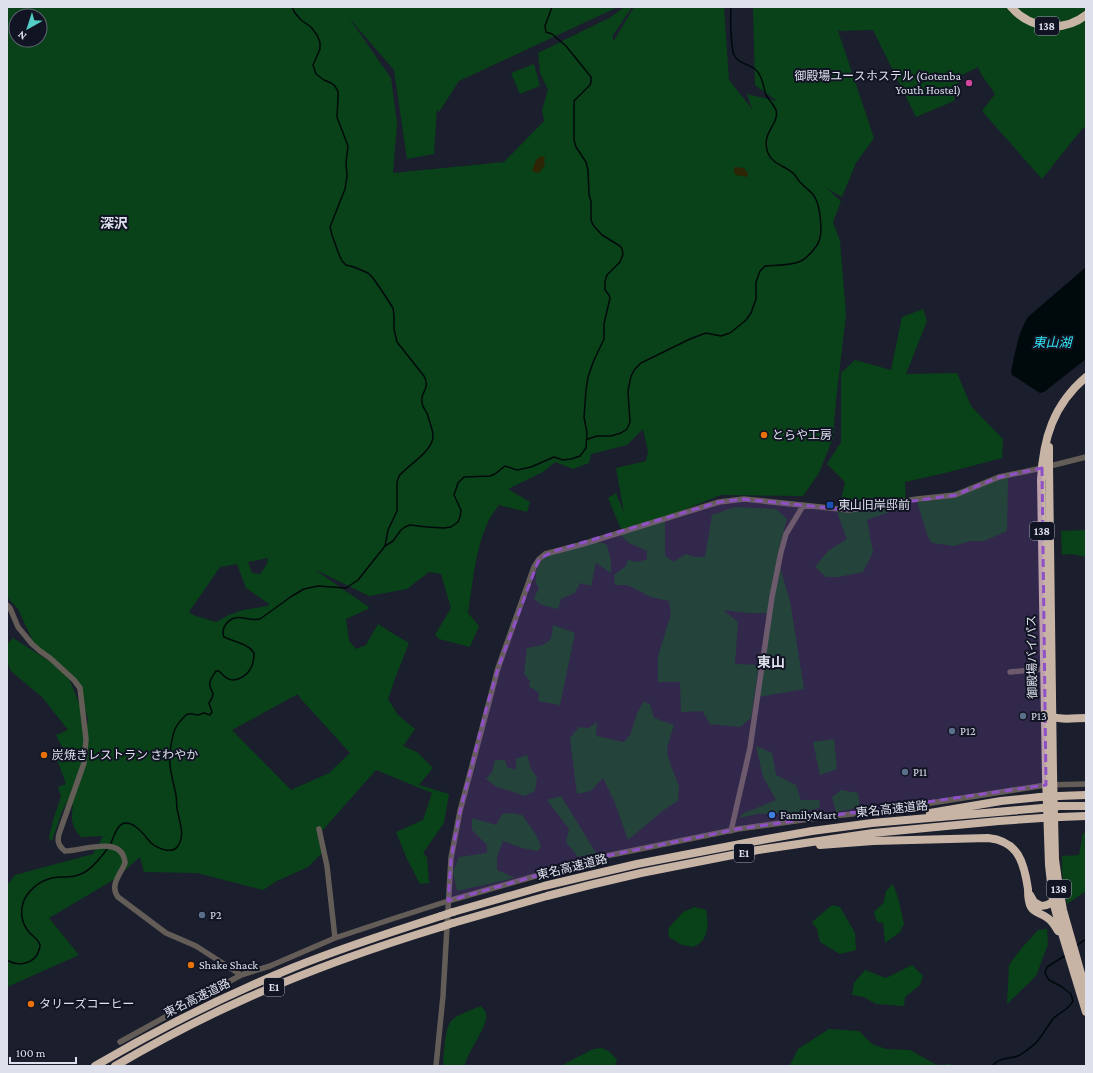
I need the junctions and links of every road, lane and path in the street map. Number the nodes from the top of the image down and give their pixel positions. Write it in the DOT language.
graph roads {
  1 [pos="1011,7"];
  2 [pos="1086,14"];
  3 [pos="1086,377"];
  4 [pos="1086,457"];
  5 [pos="1045,467"];
  6 [pos="803,506"];
  7 [pos="7,605"];
  8 [pos="1044,669"];
  9 [pos="1010,672"];
  10 [pos="1045,711"];
  11 [pos="1052,717"];
  12 [pos="1086,718"];
  13 [pos="1062,719"];
  14 [pos="1053,728"];
  15 [pos="1086,784"];
  16 [pos="1050,785"];
  17 [pos="1086,795"];
  18 [pos="1086,806"];
  19 [pos="1086,816"];
  20 [pos="872,823"];
  21 [pos="319,829"];
  22 [pos="731,830"];
  23 [pos="758,850"];
  24 [pos="1055,858"];
  25 [pos="1027,885"];
  26 [pos="448,901"];
  27 [pos="1053,901"];
  28 [pos="335,938"];
  29 [pos="1070,950"];
  30 [pos="241,975"];
  31 [pos="1086,990"];
  32 [pos="1086,1012"];
  33 [pos="120,1042"];
  34 [pos="95,1066"];
  35 [pos="115,1066"];
  36 [pos="436,1066"];
  1 -- 2 [label="highway, 138"];
  3 -- 5 [label="highway, 御殿場バイパス / 138"];
  4 -- 5 [label="street"];
  5 -- 6 [label="street"];
  5 -- 8 [label="highway, 御殿場バイパス / 138"];
  5 -- 11 [label="highway, 御殿場バイパス / 138"];
  6 -- 22 [label="street"];
  6 -- 26 [label="street"];
  7 -- 30 [label="street"];
  8 -- 9 [label="street"];
  8 -- 10 [label="highway, 御殿場バイパス / 138"];
  10 -- 11 [label="highway"];
  10 -- 16 [label="highway, 御殿場バイパス / 138"];
  11 -- 13 [label="highway"];
  11 -- 14 [label="highway, 御殿場バイパス / 138"];
  12 -- 13 [label="highway"];
  13 -- 14 [label="highway"];
  14 -- 16 [label="highway, 御殿場バイパス / 138"];
  15 -- 16 [label="street"];
  16 -- 22 [label="street"];
  16 -- 24 [label="highway, 御殿場バイパス / 138"];
  16 -- 27 [label="highway, 御殿場バイパス / 138"];
  17 -- 20 [label="highway, bridge"];
  18 -- 20 [label="highway, 東名高速道路 / E1, bridge"];
  19 -- 23 [label="highway, 東名高速道路 / E1, bridge"];
  20 -- 34 [label="highway, 東名高速道路 / E1, bridge"];
  21 -- 28 [label="street"];
  22 -- 26 [label="street"];
  23 -- 25 [label="highway"];
  23 -- 35 [label="highway, 東名高速道路 / E1, bridge"];
  24 -- 27 [label="highway"];
  24 -- 29 [label="highway, 御殿場バイパス / 138"];
  25 -- 27 [label="highway"];
  25 -- 29 [label="highway"];
  26 -- 28 [label="street"];
  26 -- 36 [label="street"];
  27 -- 29 [label="highway, 御殿場バイパス / 138"];
  28 -- 30 [label="street"];
  29 -- 31 [label="highway, 御殿場バイパス / 138"];
  29 -- 32 [label="highway, 御殿場バイパス / 138"];
  30 -- 33 [label="street"];
}
